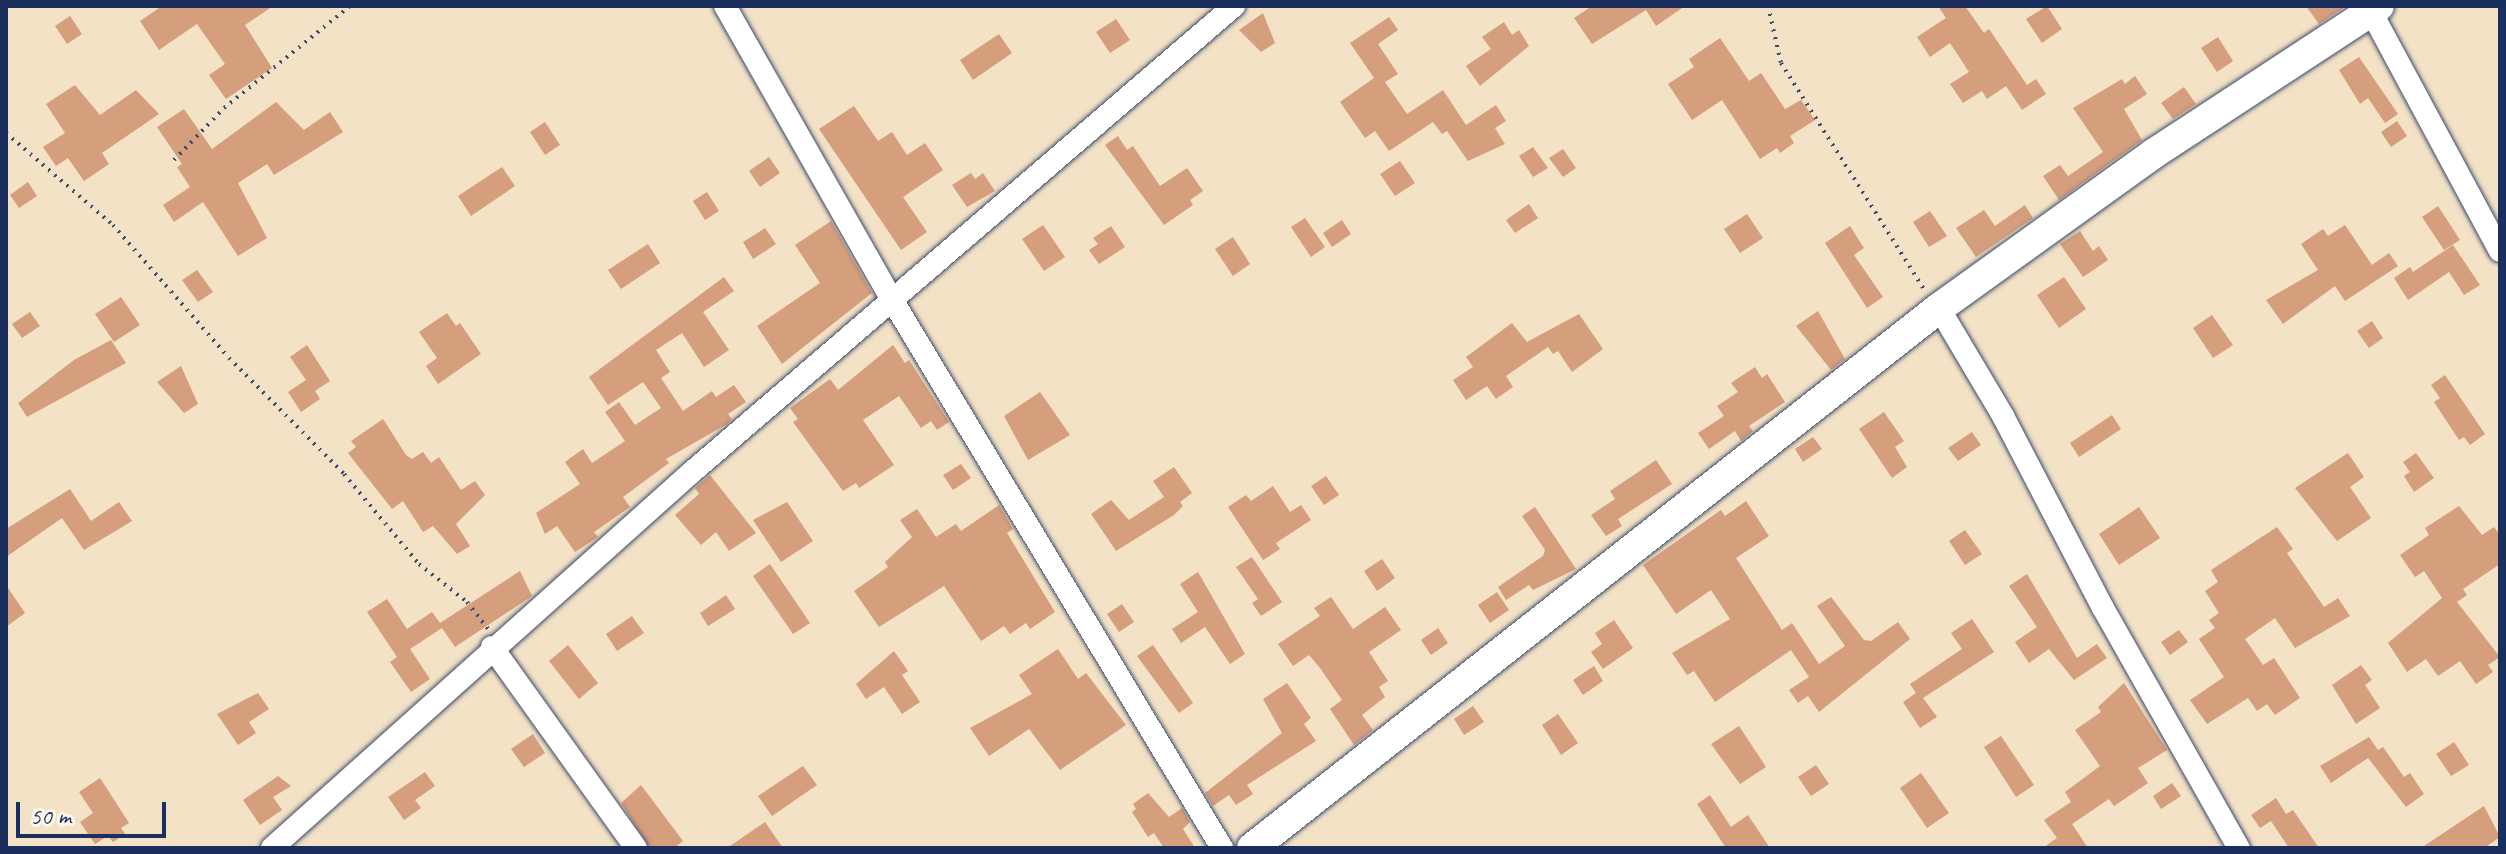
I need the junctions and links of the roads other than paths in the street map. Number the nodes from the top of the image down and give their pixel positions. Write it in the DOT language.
graph roads {
  1 [pos="725,6"];
  2 [pos="1234,6"];
  3 [pos="2373,8"];
  4 [pos="2500,251"];
  5 [pos="891,298"];
  6 [pos="1939,308"];
  7 [pos="492,647"];
  8 [pos="272,848"];
  9 [pos="636,848"];
  10 [pos="1222,848"];
  11 [pos="1252,848"];
  12 [pos="2239,848"];
  1 -- 5 [label="street"];
  2 -- 5 [label="street"];
  3 -- 4 [label="street"];
  3 -- 6 [label="street"];
  5 -- 7 [label="street"];
  5 -- 10 [label="street"];
  6 -- 11 [label="street"];
  6 -- 12 [label="street"];
  7 -- 8 [label="street"];
  7 -- 9 [label="street"];
}
